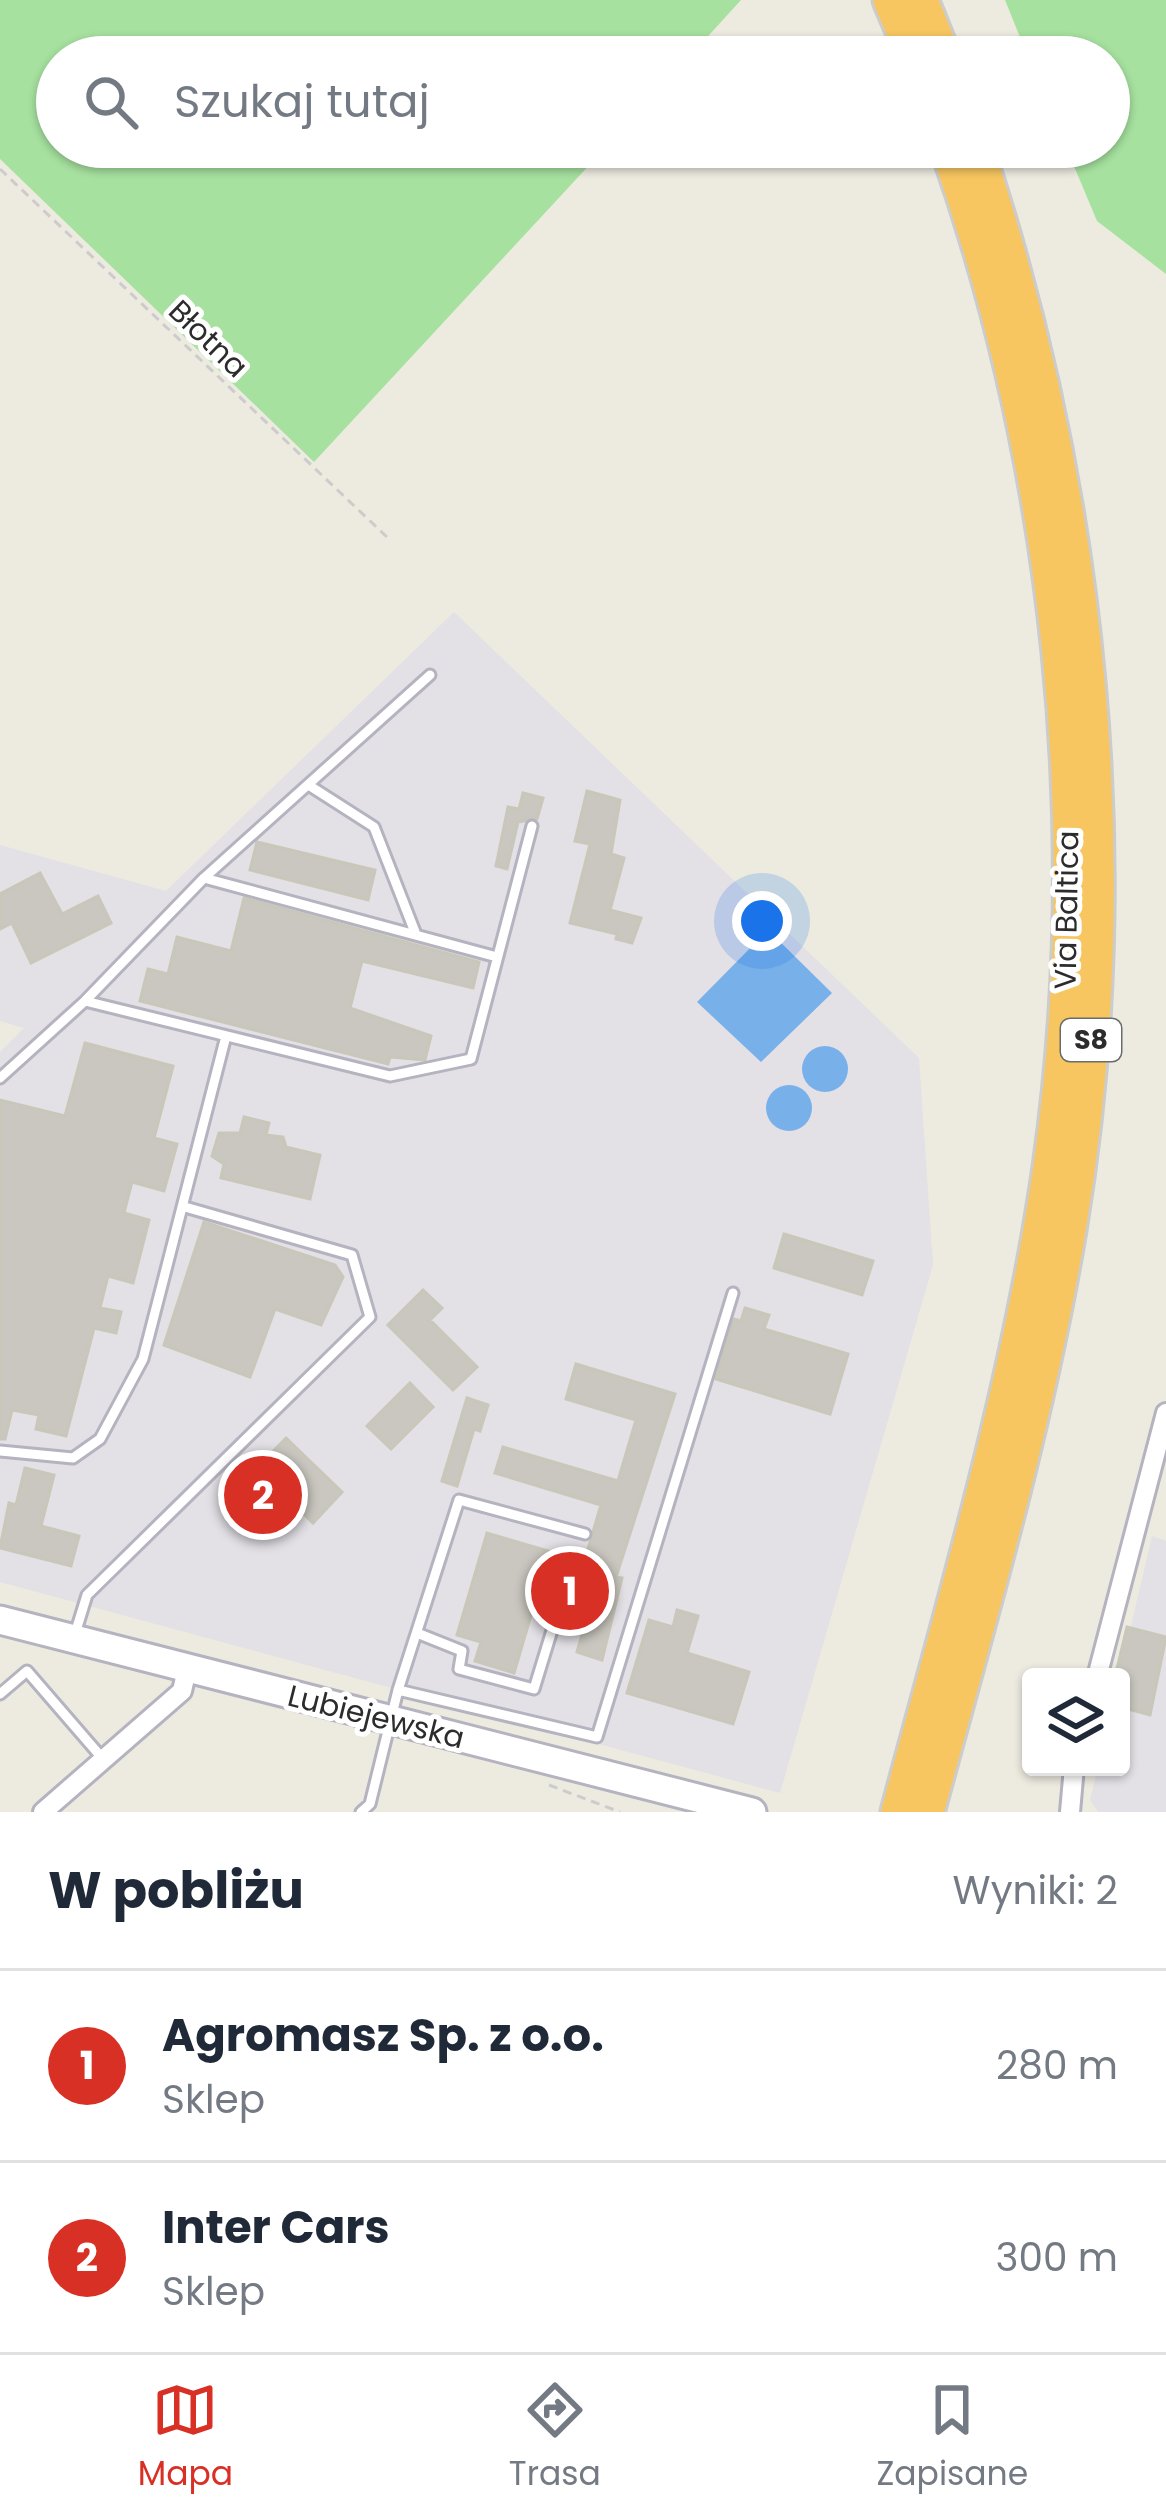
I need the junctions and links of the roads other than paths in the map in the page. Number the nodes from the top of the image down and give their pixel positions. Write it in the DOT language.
graph roads {
  1 [pos="890,0"];
  2 [pos="921,0"];
  3 [pos="905,36"];
  4 [pos="936,36"];
  5 [pos="952,168"];
  6 [pos="982,168"];
  7 [pos="430,676"];
  8 [pos="310,786"];
  9 [pos="532,826"];
  10 [pos="204,878"];
  11 [pos="416,932"];
  12 [pos="497,956"];
  13 [pos="85,1001"];
  14 [pos="226,1036"];
  15 [pos="0,1078"];
  16 [pos="185,1207"];
  17 [pos="734,1293"];
  18 [pos="1166,1413"];
  19 [pos="0,1450"];
  20 [pos="585,1534"];
  21 [pos="556,1614"];
  22 [pos="0,1620"];
  23 [pos="417,1634"];
  24 [pos="74,1639"];
  25 [pos="1099,1668"];
  26 [pos="187,1669"];
  27 [pos="398,1690"];
  28 [pos="0,1694"];
  29 [pos="391,1721"];
  30 [pos="103,1759"];
  31 [pos="1074,1776"];
  32 [pos="43,1812"];
  33 [pos="361,1812"];
  34 [pos="752,1812"];
  35 [pos="898,1812"];
  36 [pos="928,1812"];
  37 [pos="1070,1812"];
  1 -- 3 [label="highway"];
  2 -- 4 [label="highway"];
  5 -- 35 [label="highway, Via Baltica / S8"];
  6 -- 36 [label="highway, Via Baltica / S8"];
  7 -- 8 [label="lane"];
  8 -- 10 [label="lane"];
  8 -- 11 [label="lane"];
  9 -- 12 [label="lane"];
  10 -- 11 [label="lane"];
  10 -- 13 [label="lane"];
  11 -- 12 [label="lane"];
  12 -- 14 [label="lane"];
  13 -- 14 [label="lane"];
  13 -- 15 [label="lane"];
  14 -- 16 [label="lane"];
  16 -- 19 [label="lane"];
  16 -- 24 [label="lane"];
  17 -- 27 [label="lane"];
  18 -- 25 [label="street"];
  20 -- 23 [label="lane"];
  21 -- 23 [label="lane"];
  22 -- 24 [label="main road, Lubiejewska"];
  23 -- 27 [label="lane"];
  24 -- 26 [label="main road, Lubiejewska"];
  26 -- 29 [label="main road, Lubiejewska"];
  26 -- 30 [label="street"];
  27 -- 29 [label="lane"];
  28 -- 30 [label="lane"];
  29 -- 33 [label="lane"];
  29 -- 34 [label="main road, Lubiejewska"];
  30 -- 32 [label="street"];
  31 -- 37 [label="street"];
}
